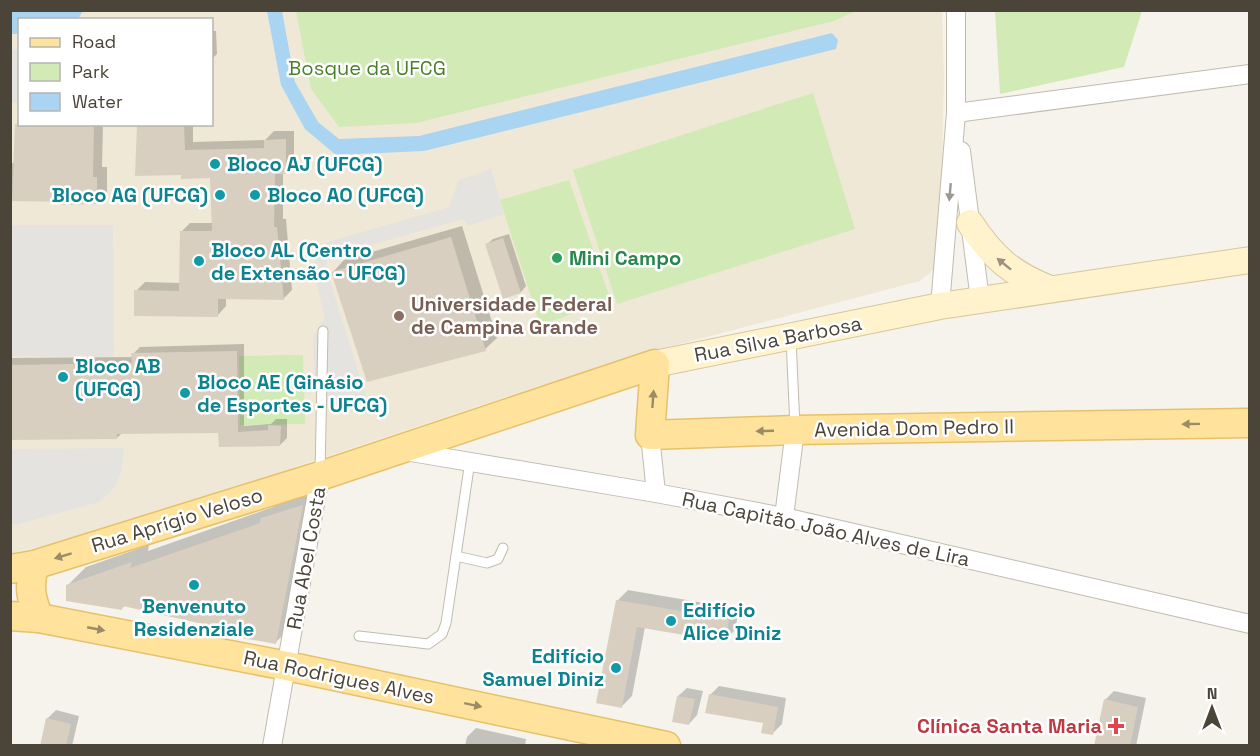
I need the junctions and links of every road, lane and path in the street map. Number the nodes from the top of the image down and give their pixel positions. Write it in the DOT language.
graph roads {
  1 [pos="956,10"];
  2 [pos="1250,74"];
  3 [pos="956,113"];
  4 [pos="970,223"];
  5 [pos="1250,260"];
  6 [pos="1051,289"];
  7 [pos="980,300"];
  8 [pos="940,306"];
  9 [pos="323,331"];
  10 [pos="791,336"];
  11 [pos="655,364"];
  12 [pos="1250,423"];
  13 [pos="795,430"];
  14 [pos="650,435"];
  15 [pos="399,450"];
  16 [pos="470,461"];
  17 [pos="320,476"];
  18 [pos="656,493"];
  19 [pos="784,517"];
  20 [pos="503,548"];
  21 [pos="456,556"];
  22 [pos="22,567"];
  23 [pos="10,616"];
  24 [pos="39,618"];
  25 [pos="1250,624"];
  26 [pos="359,636"];
  27 [pos="287,666"];
  28 [pos="621,741"];
  29 [pos="272,746"];
  30 [pos="666,746"];
  1 -- 3 [label="street"];
  2 -- 3 [label="street"];
  3 -- 4 [label="street"];
  3 -- 8 [label="street, one-way"];
  6 -- 4 [label="main road, one-way"];
  4 -- 7 [label="street"];
  5 -- 6 [label="main road, Rua Silva Barbosa"];
  6 -- 7 [label="main road, Rua Silva Barbosa"];
  7 -- 8 [label="main road, Rua Silva Barbosa"];
  8 -- 10 [label="main road, Rua Silva Barbosa"];
  9 -- 17 [label="lane"];
  10 -- 11 [label="main road, Rua Silva Barbosa"];
  10 -- 13 [label="lane"];
  14 -- 11 [label="main road, one-way"];
  11 -- 15 [label="main road, Rua Silva Barbosa"];
  12 -- 13 [label="main road, Avenida Dom Pedro II, one-way"];
  13 -- 14 [label="main road, Avenida Dom Pedro II, one-way"];
  13 -- 19 [label="street"];
  14 -- 18 [label="street"];
  15 -- 16 [label="street, Rua Capitão João Alves de Lira"];
  15 -- 17 [label="main road, Rua Silva Barbosa"];
  16 -- 18 [label="street, Rua Capitão João Alves de Lira"];
  16 -- 21 [label="lane"];
  17 -- 22 [label="main road, Rua Aprígio Veloso, one-way"];
  17 -- 27 [label="street, Rua Abel Costa"];
  18 -- 19 [label="street, Rua Capitão João Alves de Lira"];
  19 -- 25 [label="street, Rua Capitão João Alves de Lira"];
  20 -- 21 [label="lane"];
  21 -- 26 [label="lane"];
  22 -- 24 [label="main road"];
  23 -- 24 [label="main road, Rua Rodrigues Alves"];
  24 -- 27 [label="main road, Rua Rodrigues Alves, one-way"];
  27 -- 28 [label="main road, Rua Rodrigues Alves, one-way"];
  27 -- 29 [label="street, Rua Abel Costa"];
  28 -- 30 [label="main road, Rua Rodrigues Alves"];
}
